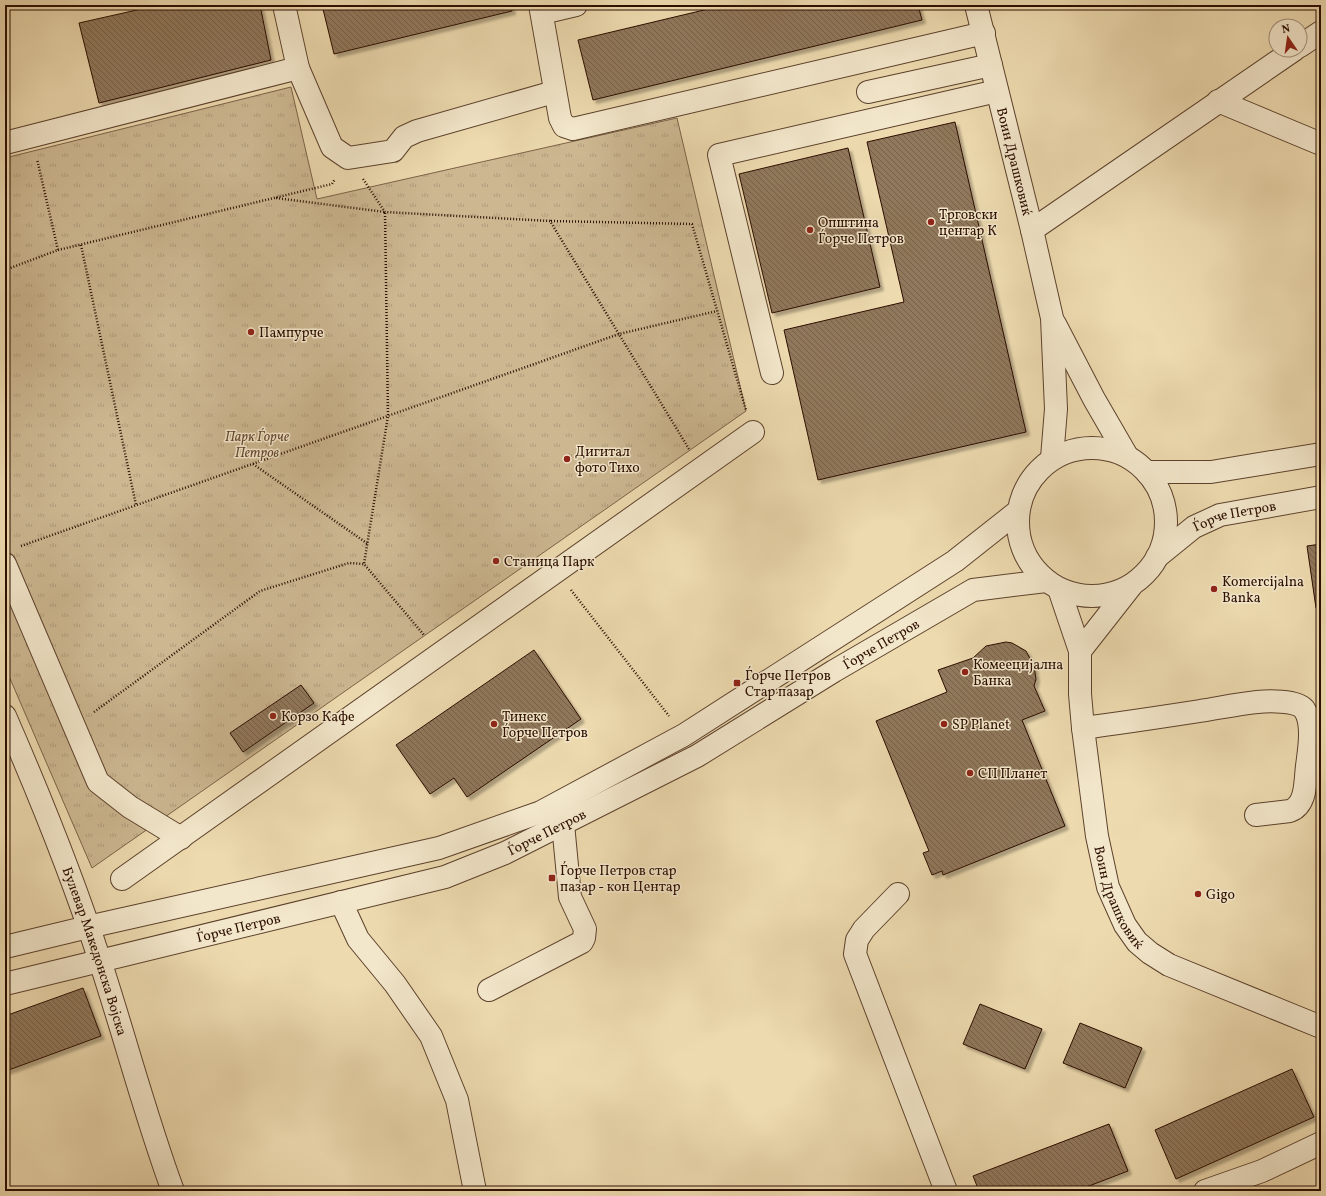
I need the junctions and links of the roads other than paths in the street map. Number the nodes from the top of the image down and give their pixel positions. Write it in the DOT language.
graph roads {
  1 [pos="284,5"];
  2 [pos="576,5"];
  3 [pos="976,5"];
  4 [pos="541,9"];
  5 [pos="1321,32"];
  6 [pos="984,33"];
  7 [pos="1308,41"];
  8 [pos="1282,58"];
  9 [pos="991,65"];
  10 [pos="298,68"];
  11 [pos="997,91"];
  12 [pos="554,92"];
  13 [pos="868,92"];
  14 [pos="1218,101"];
  15 [pos="5,143"];
  16 [pos="1321,144"];
  17 [pos="1032,230"];
  18 [pos="1052,318"];
  19 [pos="772,373"];
  20 [pos="753,432"];
  21 [pos="1321,454"];
  22 [pos="1127,456"];
  23 [pos="1052,458"];
  24 [pos="1147,472"];
  25 [pos="1320,497"];
  26 [pos="1017,512"];
  27 [pos="1157,557"];
  28 [pos="5,564"];
  29 [pos="1134,583"];
  30 [pos="1053,585"];
  31 [pos="1080,651"];
  32 [pos="5,716"];
  33 [pos="1083,728"];
  34 [pos="1256,815"];
  35 [pos="564,824"];
  36 [pos="181,838"];
  37 [pos="122,879"];
  38 [pos="898,894"];
  39 [pos="341,902"];
  40 [pos="88,927"];
  41 [pos="5,948"];
  42 [pos="100,961"];
  43 [pos="5,984"];
  44 [pos="489,990"];
  45 [pos="1321,1027"];
  46 [pos="1321,1143"];
  47 [pos="173,1191"];
  48 [pos="476,1191"];
  49 [pos="946,1191"];
  50 [pos="1205,1191"];
  1 -- 10 [label="street"];
  2 -- 4 [label="street"];
  3 -- 6 [label="street, Воин Драшковиќ"];
  4 -- 12 [label="street"];
  5 -- 7 [label="street"];
  6 -- 9 [label="street, Воин Драшковиќ"];
  6 -- 12 [label="street"];
  8 -- 14 [label="street"];
  9 -- 11 [label="street, Воин Драшковиќ"];
  9 -- 13 [label="street"];
  10 -- 12 [label="street"];
  10 -- 15 [label="street"];
  11 -- 17 [label="street, Воин Драшковиќ"];
  11 -- 19 [label="street"];
  14 -- 16 [label="street"];
  14 -- 17 [label="street"];
  17 -- 18 [label="street, Воин Драшковиќ"];
  18 -- 22 [label="street, Воин Драшковиќ"];
  18 -- 23 [label="street, Воин Драшковиќ"];
  20 -- 36 [label="street"];
  21 -- 24 [label="street"];
  22 -- 23 [label="street, Ѓорче Петров"];
  22 -- 24 [label="street, Ѓорче Петров"];
  23 -- 26 [label="street, Ѓорче Петров"];
  24 -- 27 [label="street, Ѓорче Петров"];
  25 -- 27 [label="street, Ѓорче Петров"];
  26 -- 30 [label="street, Ѓорче Петров"];
  26 -- 40 [label="street, Ѓорче Петров"];
  27 -- 29 [label="street, Ѓорче Петров"];
  28 -- 36 [label="street"];
  29 -- 30 [label="street, Ѓорче Петров"];
  29 -- 31 [label="street"];
  30 -- 31 [label="street, Воин Драшковиќ"];
  30 -- 35 [label="street, Ѓорче Петров"];
  31 -- 33 [label="street, Воин Драшковиќ"];
  32 -- 40 [label="street, Булевар Македонска Војска"];
  33 -- 34 [label="street"];
  33 -- 45 [label="street, Воин Драшковиќ"];
  35 -- 39 [label="street, Ѓорче Петров"];
  35 -- 44 [label="street"];
  36 -- 37 [label="street"];
  38 -- 49 [label="street"];
  39 -- 42 [label="street, Ѓорче Петров"];
  39 -- 48 [label="street"];
  40 -- 41 [label="street, Ѓорче Петров"];
  40 -- 42 [label="street, Булевар Македонска Војска"];
  42 -- 43 [label="street, Ѓорче Петров"];
  42 -- 47 [label="street, Булевар Македонска Војска"];
  46 -- 50 [label="street"];
}
